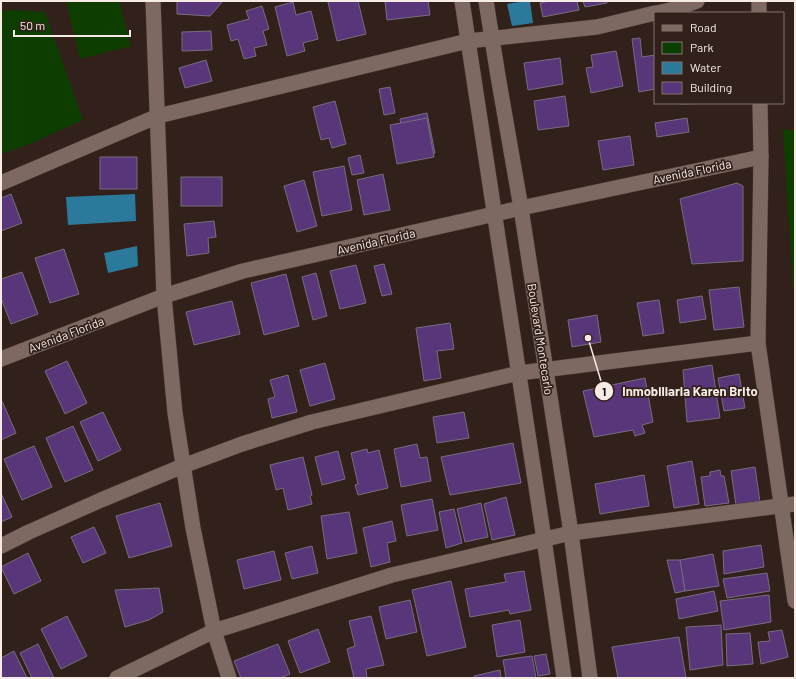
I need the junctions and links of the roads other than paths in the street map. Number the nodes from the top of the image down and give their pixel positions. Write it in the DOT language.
graph roads {
  1 [pos="153,1"];
  2 [pos="462,1"];
  3 [pos="486,1"];
  4 [pos="697,1"];
  5 [pos="759,1"];
  6 [pos="660,12"];
  7 [pos="759,12"];
  8 [pos="654,13"];
  9 [pos="492,38"];
  10 [pos="468,41"];
  11 [pos="760,104"];
  12 [pos="158,116"];
  13 [pos="761,156"];
  14 [pos="1,183"];
  15 [pos="520,208"];
  16 [pos="495,214"];
  17 [pos="164,296"];
  18 [pos="758,344"];
  19 [pos="1,359"];
  20 [pos="545,370"];
  21 [pos="519,373"];
  22 [pos="183,466"];
  23 [pos="788,505"];
  24 [pos="571,533"];
  25 [pos="544,539"];
  26 [pos="1,546"];
  27 [pos="795,601"];
  28 [pos="214,632"];
  29 [pos="117,678"];
  30 [pos="229,678"];
  31 [pos="564,678"];
  32 [pos="590,678"];
  1 -- 12 [label="street"];
  2 -- 10 [label="street"];
  3 -- 9 [label="street, Boulevard Montecarlo"];
  4 -- 6 [label="street"];
  5 -- 7 [label="street"];
  8 -- 9 [label="street"];
  9 -- 10 [label="street"];
  9 -- 15 [label="street, Boulevard Montecarlo"];
  10 -- 12 [label="street"];
  10 -- 16 [label="street"];
  11 -- 13 [label="street"];
  12 -- 14 [label="street"];
  12 -- 17 [label="street"];
  13 -- 15 [label="street, Avenida Florida"];
  13 -- 18 [label="street"];
  15 -- 16 [label="street, Avenida Florida"];
  15 -- 20 [label="street, Boulevard Montecarlo"];
  16 -- 17 [label="street, Avenida Florida"];
  16 -- 21 [label="street"];
  17 -- 19 [label="street, Avenida Florida"];
  17 -- 22 [label="street"];
  18 -- 20 [label="street"];
  18 -- 23 [label="street"];
  20 -- 21 [label="street"];
  20 -- 24 [label="street, Boulevard Montecarlo"];
  21 -- 22 [label="street"];
  21 -- 25 [label="street"];
  22 -- 26 [label="street"];
  22 -- 28 [label="street"];
  23 -- 24 [label="street"];
  23 -- 27 [label="street"];
  24 -- 25 [label="street"];
  24 -- 32 [label="street, Boulevard Montecarlo"];
  25 -- 28 [label="street"];
  25 -- 31 [label="street"];
  28 -- 29 [label="street"];
  28 -- 30 [label="street"];
}
